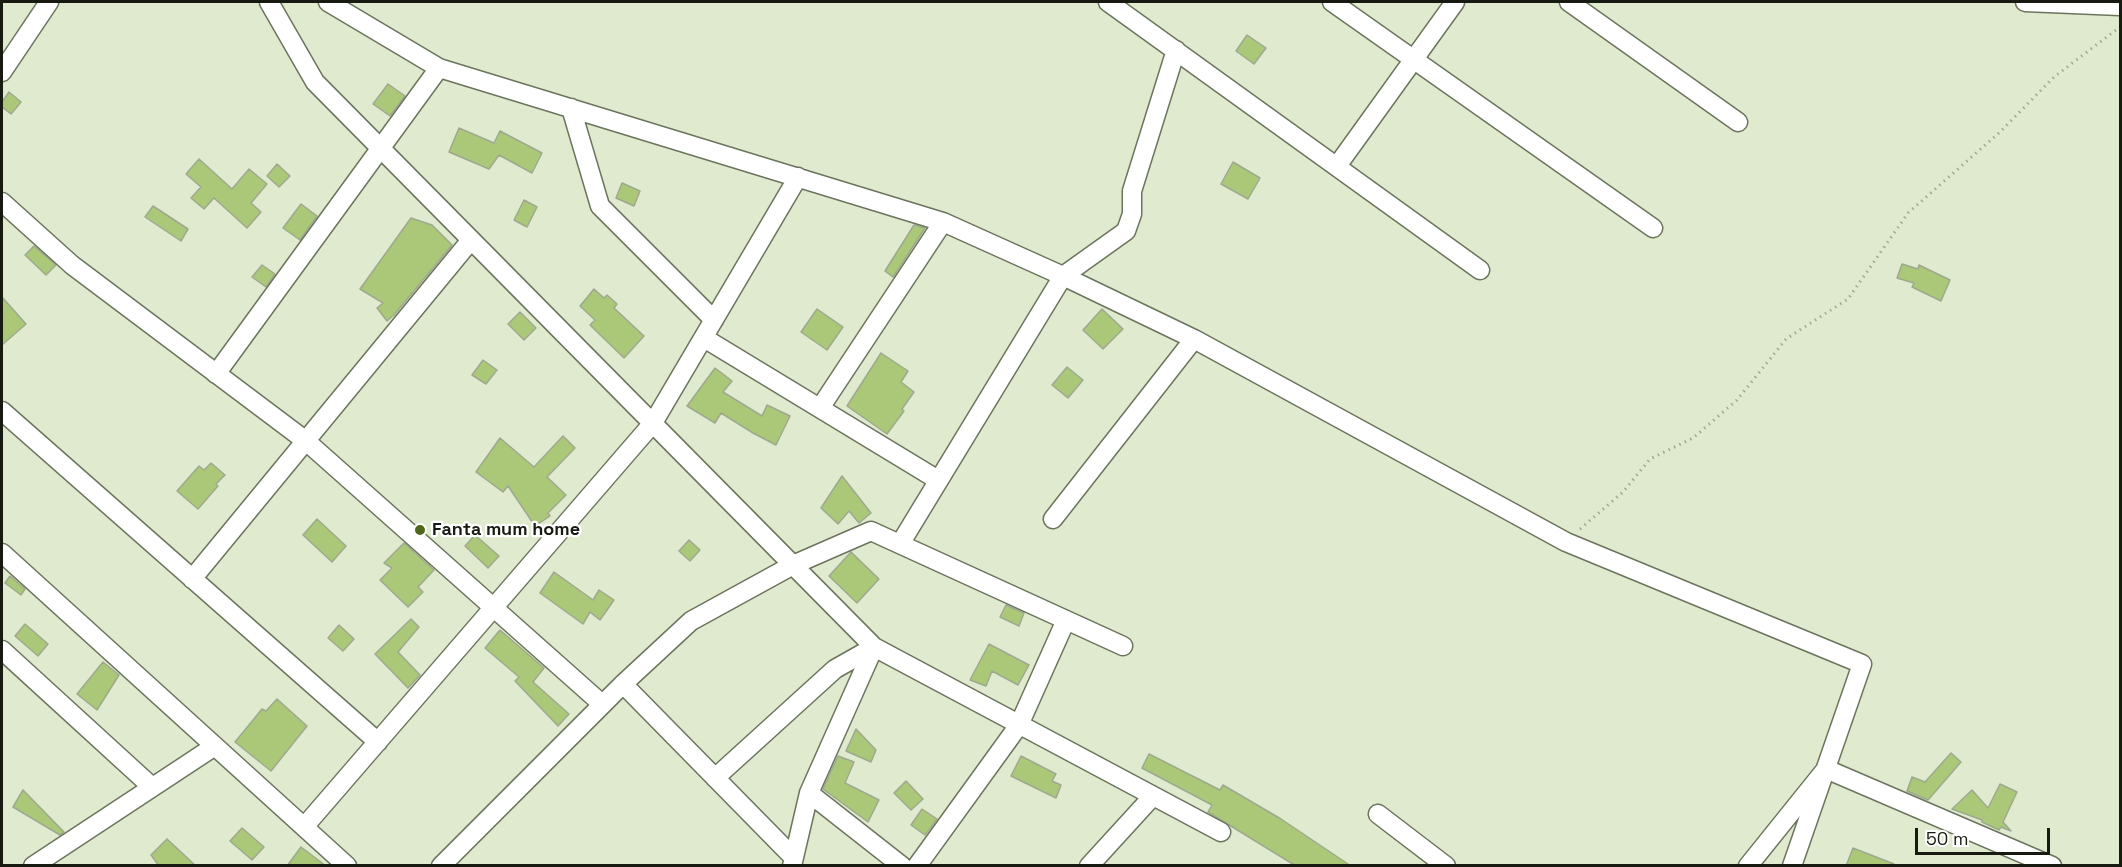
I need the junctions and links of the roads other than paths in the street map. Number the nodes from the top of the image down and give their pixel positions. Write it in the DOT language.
graph roads {
  1 [pos="49,2"];
  2 [pos="269,2"];
  3 [pos="328,2"];
  4 [pos="1108,2"];
  5 [pos="1332,2"];
  6 [pos="1455,2"];
  7 [pos="1569,2"];
  8 [pos="2025,2"];
  9 [pos="2121,6"];
  10 [pos="1176,50"];
  11 [pos="1414,59"];
  12 [pos="440,68"];
  13 [pos="2,72"];
  14 [pos="571,108"];
  15 [pos="1738,122"];
  16 [pos="381,148"];
  17 [pos="1336,166"];
  18 [pos="798,177"];
  19 [pos="2,202"];
  20 [pos="943,222"];
  21 [pos="1653,228"];
  22 [pos="471,240"];
  23 [pos="1480,270"];
  24 [pos="1063,276"];
  25 [pos="714,320"];
  26 [pos="704,338"];
  27 [pos="1194,339"];
  28 [pos="216,374"];
  29 [pos="820,408"];
  30 [pos="2,411"];
  31 [pos="653,423"];
  32 [pos="306,441"];
  33 [pos="938,480"];
  34 [pos="1053,519"];
  35 [pos="900,544"];
  36 [pos="2,553"];
  37 [pos="793,565"];
  38 [pos="192,579"];
  39 [pos="494,608"];
  40 [pos="1066,620"];
  41 [pos="874,646"];
  42 [pos="1123,646"];
  43 [pos="2,650"];
  44 [pos="623,684"];
  45 [pos="602,704"];
  46 [pos="1020,725"];
  47 [pos="378,742"];
  48 [pos="215,746"];
  49 [pos="1826,769"];
  50 [pos="716,778"];
  51 [pos="152,787"];
  52 [pos="809,793"];
  53 [pos="1153,796"];
  54 [pos="1378,814"];
  55 [pos="304,827"];
  56 [pos="1221,832"];
  57 [pos="793,862"];
  58 [pos="1446,865"];
  59 [pos="33,866"];
  60 [pos="347,866"];
  61 [pos="441,866"];
  62 [pos="902,866"];
  63 [pos="917,866"];
  64 [pos="1089,866"];
  65 [pos="1748,866"];
  66 [pos="1792,866"];
  67 [pos="2052,866"];
  1 -- 13 [label="street"];
  2 -- 16 [label="street"];
  3 -- 12 [label="street"];
  4 -- 10 [label="street"];
  5 -- 11 [label="street"];
  6 -- 11 [label="street"];
  7 -- 15 [label="street"];
  8 -- 9 [label="street"];
  10 -- 17 [label="street"];
  10 -- 24 [label="street"];
  11 -- 17 [label="street"];
  11 -- 21 [label="street"];
  12 -- 14 [label="street"];
  12 -- 16 [label="street"];
  14 -- 18 [label="street"];
  14 -- 25 [label="street"];
  16 -- 22 [label="street"];
  16 -- 28 [label="street"];
  17 -- 23 [label="street"];
  18 -- 20 [label="street"];
  18 -- 25 [label="street"];
  19 -- 28 [label="street"];
  20 -- 24 [label="street"];
  20 -- 29 [label="street"];
  22 -- 31 [label="street"];
  22 -- 32 [label="street"];
  24 -- 27 [label="street"];
  24 -- 33 [label="street"];
  25 -- 26 [label="street"];
  26 -- 29 [label="street"];
  26 -- 31 [label="street"];
  27 -- 34 [label="street"];
  27 -- 49 [label="street"];
  28 -- 32 [label="street"];
  29 -- 33 [label="street"];
  30 -- 38 [label="street"];
  31 -- 37 [label="street"];
  31 -- 39 [label="street"];
  32 -- 38 [label="street"];
  32 -- 39 [label="street"];
  33 -- 35 [label="street"];
  35 -- 37 [label="street"];
  35 -- 40 [label="street"];
  36 -- 48 [label="street"];
  37 -- 41 [label="street"];
  37 -- 44 [label="street"];
  38 -- 47 [label="street"];
  39 -- 45 [label="street"];
  39 -- 47 [label="street"];
  40 -- 42 [label="street"];
  40 -- 46 [label="street"];
  41 -- 46 [label="street"];
  41 -- 50 [label="street"];
  41 -- 52 [label="street"];
  43 -- 51 [label="street"];
  44 -- 45 [label="street"];
  44 -- 50 [label="street"];
  45 -- 61 [label="street"];
  46 -- 53 [label="street"];
  46 -- 63 [label="street"];
  47 -- 55 [label="street"];
  48 -- 51 [label="street"];
  48 -- 55 [label="street"];
  49 -- 65 [label="street"];
  49 -- 66 [label="street"];
  49 -- 67 [label="street"];
  50 -- 57 [label="street"];
  51 -- 59 [label="street"];
  52 -- 57 [label="street"];
  52 -- 62 [label="street"];
  53 -- 56 [label="street"];
  53 -- 64 [label="street"];
  54 -- 58 [label="street"];
  55 -- 60 [label="street"];
}
